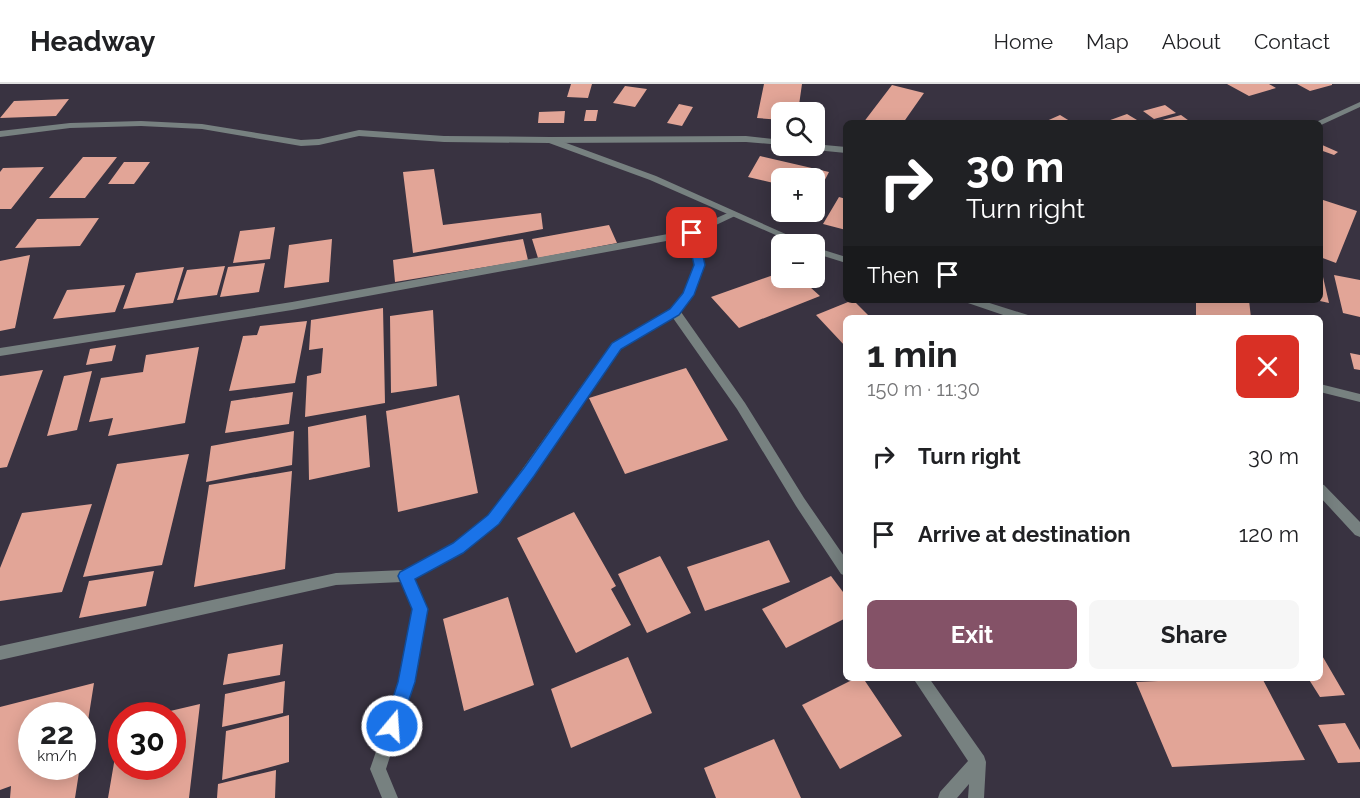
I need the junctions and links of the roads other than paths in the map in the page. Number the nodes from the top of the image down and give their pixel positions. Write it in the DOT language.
graph roads {
  1 [pos="1360,104"];
  2 [pos="1323,121"];
  3 [pos="0,134"];
  4 [pos="550,140"];
  5 [pos="771,142"];
  6 [pos="825,148"];
  7 [pos="843,150"];
  8 [pos="732,214"];
  9 [pos="692,233"];
  10 [pos="779,234"];
  11 [pos="825,253"];
  12 [pos="843,259"];
  13 [pos="978,303"];
  14 [pos="675,312"];
  15 [pos="1015,315"];
  16 [pos="0,352"];
  17 [pos="1323,389"];
  18 [pos="1360,398"];
  19 [pos="1323,492"];
  20 [pos="1360,531"];
  21 [pos="843,566"];
  22 [pos="406,576"];
  23 [pos="0,653"];
  24 [pos="922,681"];
  25 [pos="978,762"];
  26 [pos="390,798"];
  27 [pos="946,798"];
  28 [pos="976,798"];
  1 -- 2 [label="street"];
  3 -- 4 [label="street"];
  4 -- 5 [label="street"];
  4 -- 8 [label="street"];
  6 -- 7 [label="street"];
  8 -- 9 [label="street"];
  8 -- 10 [label="street"];
  9 -- 14 [label="street"];
  9 -- 16 [label="street"];
  11 -- 12 [label="street"];
  13 -- 15 [label="street"];
  14 -- 21 [label="street"];
  14 -- 22 [label="street"];
  17 -- 18 [label="street"];
  19 -- 20 [label="street"];
  22 -- 23 [label="street"];
  22 -- 26 [label="street"];
  24 -- 25 [label="street"];
  25 -- 27 [label="street"];
  25 -- 28 [label="street"];
}
